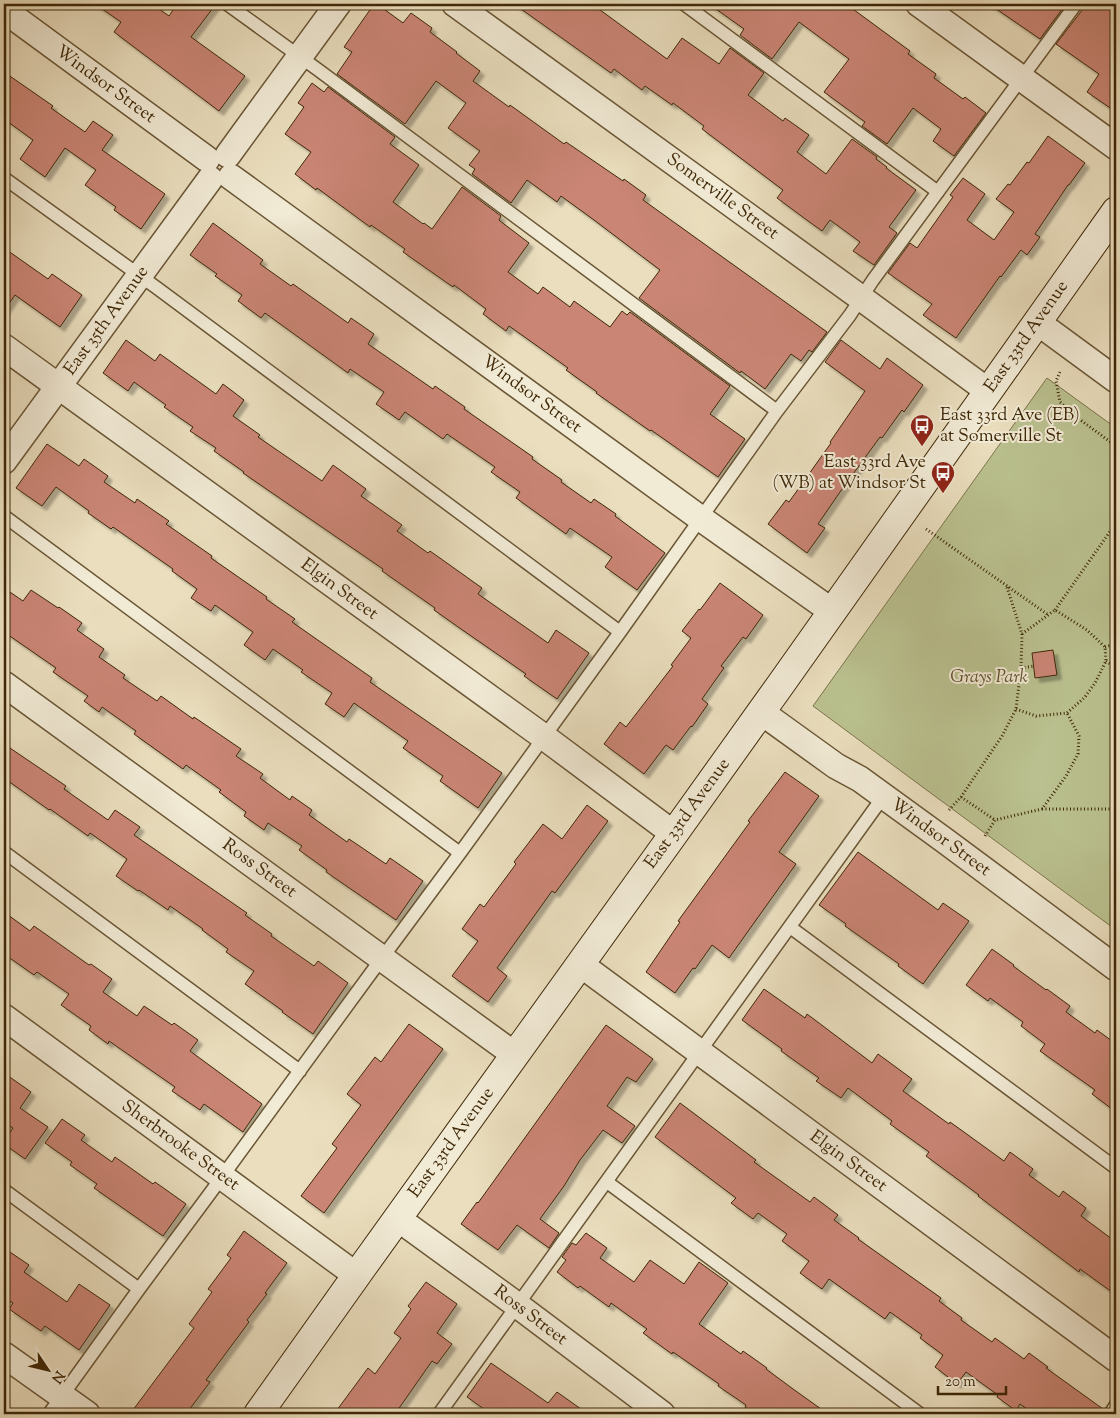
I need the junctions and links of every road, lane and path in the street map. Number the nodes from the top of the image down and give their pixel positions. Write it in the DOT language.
graph roads {
  1 [pos="227,4"];
  2 [pos="338,4"];
  3 [pos="455,4"];
  4 [pos="684,4"];
  5 [pos="919,4"];
  6 [pos="1076,4"];
  7 [pos="4,10"];
  8 [pos="300,56"];
  9 [pos="1022,78"];
  10 [pos="1116,147"];
  11 [pos="219,168"];
  12 [pos="4,178"];
  13 [pos="938,192"];
  14 [pos="1116,211"];
  15 [pos="140,276"];
  16 [pos="861,298"];
  17 [pos="1037,322"];
  18 [pos="4,347"];
  19 [pos="1060,372"];
  20 [pos="1116,380"];
  21 [pos="58,387"];
  22 [pos="988,391"];
  23 [pos="777,411"];
  24 [pos="1116,446"];
  25 [pos="4,461"];
  26 [pos="4,516"];
  27 [pos="700,518"];
  28 [pos="1116,523"];
  29 [pos="926,529"];
  30 [pos="1007,587"];
  31 [pos="1055,610"];
  32 [pos="833,612"];
  33 [pos="1048,614"];
  34 [pos="620,632"];
  35 [pos="1022,634"];
  36 [pos="1116,644"];
  37 [pos="1105,647"];
  38 [pos="1106,661"];
  39 [pos="1034,666"];
  40 [pos="1021,668"];
  41 [pos="1116,668"];
  42 [pos="4,684"];
  43 [pos="1016,709"];
  44 [pos="761,712"];
  45 [pos="1066,713"];
  46 [pos="544,737"];
  47 [pos="883,797"];
  48 [pos="961,797"];
  49 [pos="1042,808"];
  50 [pos="1116,809"];
  51 [pos="949,810"];
  52 [pos="995,820"];
  53 [pos="674,834"];
  54 [pos="985,836"];
  55 [pos="4,852"];
  56 [pos="460,853"];
  57 [pos="790,927"];
  58 [pos="382,958"];
  59 [pos="580,964"];
  60 [pos="1116,968"];
  61 [pos="4,1017"];
  62 [pos="700,1052"];
  63 [pos="515,1055"];
  64 [pos="300,1071"];
  65 [pos="1116,1168"];
  66 [pos="222,1177"];
  67 [pos="607,1182"];
  68 [pos="4,1190"];
  69 [pos="398,1218"];
  70 [pos="356,1275"];
  71 [pos="139,1288"];
  72 [pos="517,1305"];
  73 [pos="4,1355"];
  74 [pos="1116,1359"];
  75 [pos="55,1405"];
  76 [pos="1116,1406"];
  77 [pos="87,1414"];
  78 [pos="258,1414"];
  79 [pos="440,1414"];
  80 [pos="662,1414"];
  81 [pos="920,1414"];
  82 [pos="1110,1414"];
  1 -- 8 [label="lane"];
  2 -- 8 [label="street, East 35th Avenue"];
  3 -- 16 [label="street, Somerville Street"];
  4 -- 13 [label="lane"];
  5 -- 9 [label="street"];
  6 -- 9 [label="lane"];
  7 -- 11 [label="street, Windsor Street"];
  8 -- 11 [label="street, East 35th Avenue"];
  8 -- 23 [label="lane"];
  9 -- 10 [label="street"];
  9 -- 13 [label="lane"];
  11 -- 15 [label="street, East 35th Avenue"];
  11 -- 27 [label="street, Windsor Street"];
  12 -- 15 [label="lane"];
  13 -- 16 [label="lane"];
  14 -- 17 [label="street, East 33rd Avenue"];
  15 -- 21 [label="street, East 35th Avenue"];
  15 -- 34 [label="lane"];
  16 -- 22 [label="street, Somerville Street"];
  16 -- 23 [label="lane"];
  17 -- 20 [label="street"];
  17 -- 22 [label="street, East 33rd Avenue"];
  18 -- 21 [label="street, Elgin Street"];
  19 -- 24 [label="path"];
  21 -- 25 [label="street, East 35th Avenue"];
  21 -- 46 [label="street, Elgin Street"];
  22 -- 32 [label="street, East 33rd Avenue"];
  23 -- 27 [label="lane"];
  26 -- 56 [label="lane"];
  27 -- 32 [label="street, Windsor Street"];
  27 -- 34 [label="lane"];
  28 -- 31 [label="path"];
  29 -- 30 [label="path"];
  30 -- 33 [label="path"];
  30 -- 35 [label="path"];
  31 -- 33 [label="path"];
  31 -- 37 [label="path"];
  32 -- 44 [label="street, East 33rd Avenue"];
  33 -- 35 [label="path"];
  34 -- 46 [label="lane"];
  35 -- 40 [label="path"];
  36 -- 37 [label="path"];
  37 -- 38 [label="path"];
  38 -- 41 [label="path"];
  38 -- 45 [label="path"];
  39 -- 40 [label="path"];
  40 -- 43 [label="path"];
  42 -- 58 [label="street, Ross Street"];
  43 -- 45 [label="path"];
  43 -- 48 [label="path"];
  44 -- 47 [label="street, Windsor Street"];
  44 -- 53 [label="street, East 33rd Avenue"];
  45 -- 49 [label="path"];
  46 -- 53 [label="street, Elgin Street"];
  46 -- 56 [label="lane"];
  47 -- 57 [label="lane"];
  47 -- 60 [label="street, Windsor Street"];
  48 -- 51 [label="path"];
  48 -- 52 [label="path"];
  49 -- 50 [label="path"];
  49 -- 52 [label="path"];
  52 -- 54 [label="path"];
  53 -- 59 [label="street, East 33rd Avenue"];
  55 -- 64 [label="lane"];
  56 -- 58 [label="lane"];
  57 -- 62 [label="lane"];
  57 -- 65 [label="lane"];
  58 -- 63 [label="street, Ross Street"];
  58 -- 64 [label="lane"];
  59 -- 62 [label="street, Elgin Street"];
  59 -- 63 [label="street, East 33rd Avenue"];
  61 -- 66 [label="street, Sherbrooke Street"];
  62 -- 67 [label="lane"];
  62 -- 74 [label="street, Elgin Street"];
  63 -- 69 [label="street, East 33rd Avenue"];
  64 -- 66 [label="lane"];
  66 -- 70 [label="street, Sherbrooke Street"];
  66 -- 71 [label="lane"];
  67 -- 72 [label="lane"];
  67 -- 81 [label="lane"];
  68 -- 71 [label="lane"];
  69 -- 70 [label="street, East 33rd Avenue"];
  69 -- 72 [label="street, Ross Street"];
  70 -- 78 [label="street, East 33rd Avenue"];
  71 -- 75 [label="lane"];
  72 -- 79 [label="lane"];
  72 -- 80 [label="street, Ross Street"];
  73 -- 75 [label="street"];
  75 -- 77 [label="street"];
  76 -- 82 [label="lane"];
}
